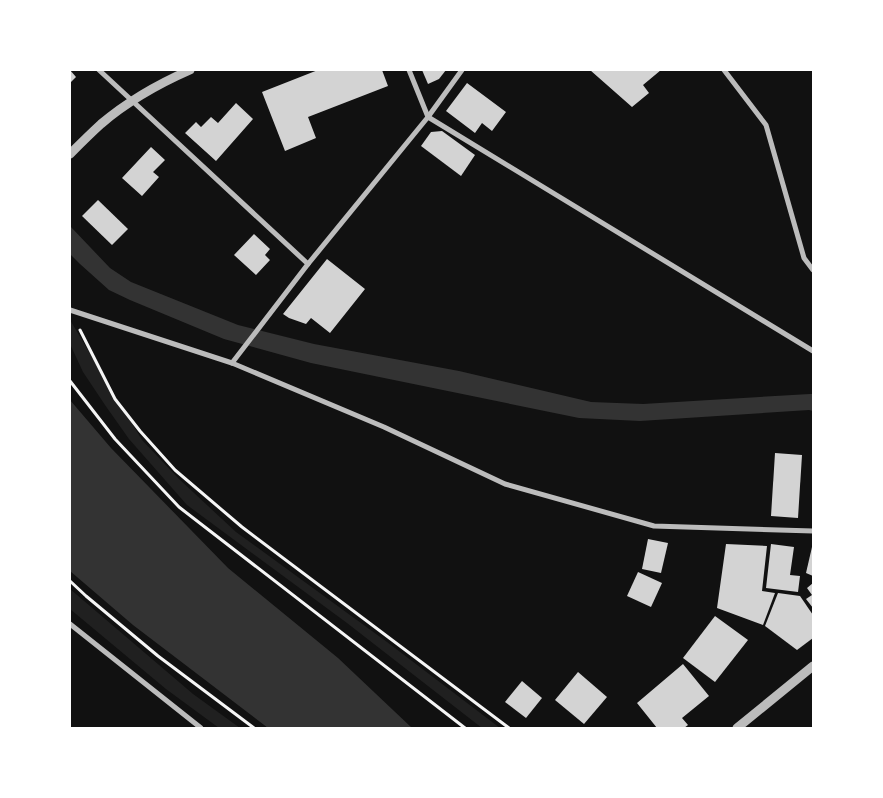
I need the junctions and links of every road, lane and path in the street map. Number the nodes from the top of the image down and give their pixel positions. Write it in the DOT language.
graph roads {
  1 [pos="99,70"];
  2 [pos="190,70"];
  3 [pos="409,70"];
  4 [pos="462,70"];
  5 [pos="724,70"];
  6 [pos="132,101"];
  7 [pos="428,117"];
  8 [pos="70,154"];
  9 [pos="308,264"];
  10 [pos="813,270"];
  11 [pos="70,310"];
  12 [pos="77,325"];
  13 [pos="813,351"];
  14 [pos="232,363"];
  15 [pos="70,381"];
  16 [pos="813,531"];
  17 [pos="70,581"];
  18 [pos="70,624"];
  19 [pos="813,666"];
  20 [pos="202,728"];
  21 [pos="254,728"];
  22 [pos="466,728"];
  23 [pos="509,728"];
  24 [pos="737,728"];
  1 -- 6 [label="street"];
  2 -- 6 [label="street"];
  3 -- 7 [label="street"];
  4 -- 7 [label="street"];
  5 -- 10 [label="street"];
  6 -- 8 [label="street"];
  6 -- 9 [label="street"];
  7 -- 9 [label="street"];
  7 -- 13 [label="street"];
  9 -- 14 [label="street"];
  11 -- 14 [label="street"];
  12 -- 23 [label="path"];
  14 -- 16 [label="street"];
  15 -- 22 [label="path"];
  17 -- 21 [label="path"];
  18 -- 20 [label="street"];
  19 -- 24 [label="street"];
}
